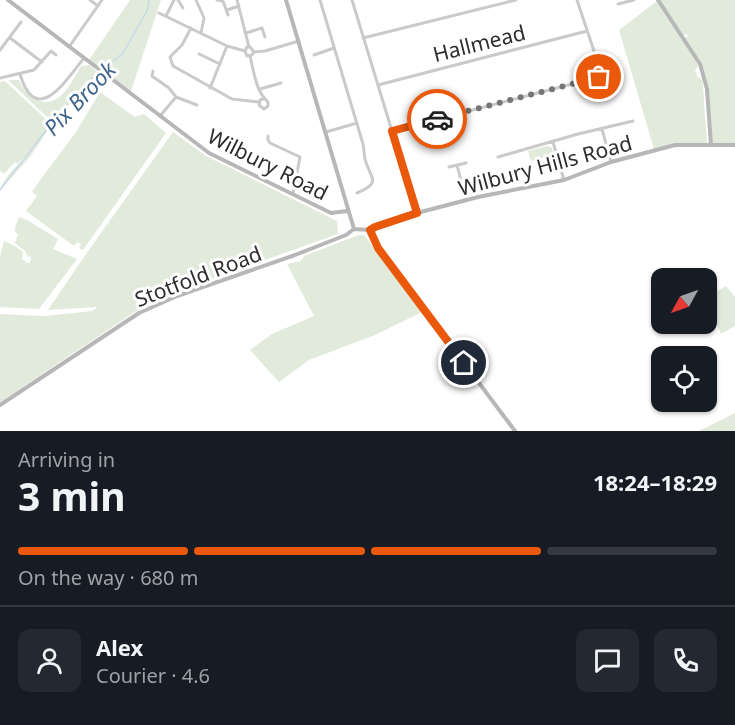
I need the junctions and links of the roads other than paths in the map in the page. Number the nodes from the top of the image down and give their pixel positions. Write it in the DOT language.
graph roads {
  1 [pos="8,0"];
  2 [pos="90,0"];
  3 [pos="102,0"];
  4 [pos="176,0"];
  5 [pos="196,0"];
  6 [pos="218,0"];
  7 [pos="237,0"];
  8 [pos="286,0"];
  9 [pos="320,0"];
  10 [pos="352,0"];
  11 [pos="516,0"];
  12 [pos="577,0"];
  13 [pos="634,0"];
  14 [pos="658,0"];
  15 [pos="618,4"];
  16 [pos="98,6"];
  17 [pos="239,6"];
  18 [pos="183,8"];
  19 [pos="226,10"];
  20 [pos="159,13"];
  21 [pos="228,15"];
  22 [pos="166,16"];
  23 [pos="21,22"];
  24 [pos="190,28"];
  25 [pos="587,31"];
  26 [pos="201,33"];
  27 [pos="246,33"];
  28 [pos="265,37"];
  29 [pos="10,38"];
  30 [pos="363,38"];
  31 [pos="299,41"];
  32 [pos="69,46"];
  33 [pos="227,46"];
  34 [pos="249,47"];
  35 [pos="334,48"];
  36 [pos="0,50"];
  37 [pos="244,51"];
  38 [pos="254,52"];
  39 [pos="56,54"];
  40 [pos="199,54"];
  41 [pos="314,55"];
  42 [pos="250,56"];
  43 [pos="84,58"];
  44 [pos="42,62"];
  45 [pos="220,64"];
  46 [pos="153,71"];
  47 [pos="20,74"];
  48 [pos="0,78"];
  49 [pos="281,83"];
  50 [pos="378,85"];
  51 [pos="210,87"];
  52 [pos="260,89"];
  53 [pos="176,97"];
  54 [pos="263,99"];
  55 [pos="259,102"];
  56 [pos="197,105"];
  57 [pos="160,117"];
  58 [pos="633,121"];
  59 [pos="357,123"];
  60 [pos="602,129"];
  61 [pos="392,131"];
  62 [pos="326,132"];
  63 [pos="267,136"];
  64 [pos="554,142"];
  65 [pos="711,145"];
  66 [pos="735,146"];
  67 [pos="498,157"];
  68 [pos="611,162"];
  69 [pos="466,163"];
  70 [pos="457,165"];
  71 [pos="449,166"];
  72 [pos="564,180"];
  73 [pos="357,193"];
  74 [pos="293,194"];
  75 [pos="465,200"];
  76 [pos="347,211"];
  77 [pos="417,213"];
  78 [pos="354,229"];
  79 [pos="370,230"];
  80 [pos="0,405"];
  81 [pos="515,431"];
  1 -- 32 [label="street, Wilbury Road"];
  2 -- 16 [label="street"];
  3 -- 16 [label="street"];
  4 -- 18 [label="street"];
  4 -- 22 [label="street"];
  5 -- 26 [label="street"];
  6 -- 19 [label="street"];
  7 -- 17 [label="street"];
  8 -- 31 [label="street"];
  9 -- 35 [label="street"];
  10 -- 30 [label="street"];
  11 -- 30 [label="street"];
  12 -- 25 [label="street"];
  13 -- 15 [label="street"];
  14 -- 65 [label="street"];
  16 -- 32 [label="street"];
  17 -- 19 [label="street"];
  17 -- 27 [label="street"];
  19 -- 21 [label="street"];
  20 -- 22 [label="street"];
  22 -- 24 [label="street"];
  23 -- 29 [label="street"];
  24 -- 26 [label="street"];
  24 -- 51 [label="street"];
  25 -- 50 [label="street, Hallmead"];
  25 -- 61 [label="street"];
  26 -- 33 [label="street"];
  27 -- 28 [label="street"];
  27 -- 34 [label="street"];
  29 -- 36 [label="street"];
  29 -- 44 [label="street"];
  30 -- 50 [label="street"];
  31 -- 38 [label="street"];
  31 -- 62 [label="street"];
  32 -- 43 [label="street, Wilbury Road"];
  33 -- 37 [label="street"];
  33 -- 45 [label="street"];
  34 -- 37 [label="street"];
  34 -- 38 [label="street"];
  35 -- 41 [label="street"];
  35 -- 59 [label="street"];
  37 -- 42 [label="street"];
  38 -- 42 [label="street"];
  39 -- 44 [label="street"];
  40 -- 45 [label="street"];
  42 -- 52 [label="street"];
  43 -- 47 [label="street"];
  43 -- 57 [label="street, Wilbury Road"];
  44 -- 47 [label="street"];
  45 -- 51 [label="street"];
  46 -- 53 [label="street"];
  47 -- 48 [label="street"];
  49 -- 52 [label="street"];
  50 -- 61 [label="street"];
  51 -- 55 [label="street"];
  52 -- 54 [label="street"];
  53 -- 56 [label="street"];
  53 -- 57 [label="street"];
  54 -- 55 [label="street"];
  54 -- 55 [label="street"];
  57 -- 74 [label="street, Wilbury Road"];
  58 -- 60 [label="street"];
  59 -- 62 [label="street"];
  59 -- 73 [label="street"];
  60 -- 64 [label="street"];
  60 -- 68 [label="street"];
  61 -- 77 [label="street"];
  62 -- 76 [label="street"];
  63 -- 74 [label="street"];
  64 -- 67 [label="street"];
  64 -- 72 [label="street"];
  65 -- 66 [label="street"];
  65 -- 68 [label="street, Wilbury Hills Road"];
  68 -- 72 [label="street, Wilbury Hills Road"];
  69 -- 70 [label="street"];
  70 -- 71 [label="street"];
  70 -- 75 [label="street"];
  72 -- 75 [label="street, Wilbury Hills Road"];
  74 -- 76 [label="street, Wilbury Road"];
  75 -- 77 [label="street, Wilbury Hills Road"];
  76 -- 78 [label="street"];
  77 -- 79 [label="street, Wilbury Hills Road"];
  78 -- 79 [label="street, Wilbury Hills Road"];
  78 -- 80 [label="street, Stotfold Road"];
  79 -- 81 [label="street"];
}
